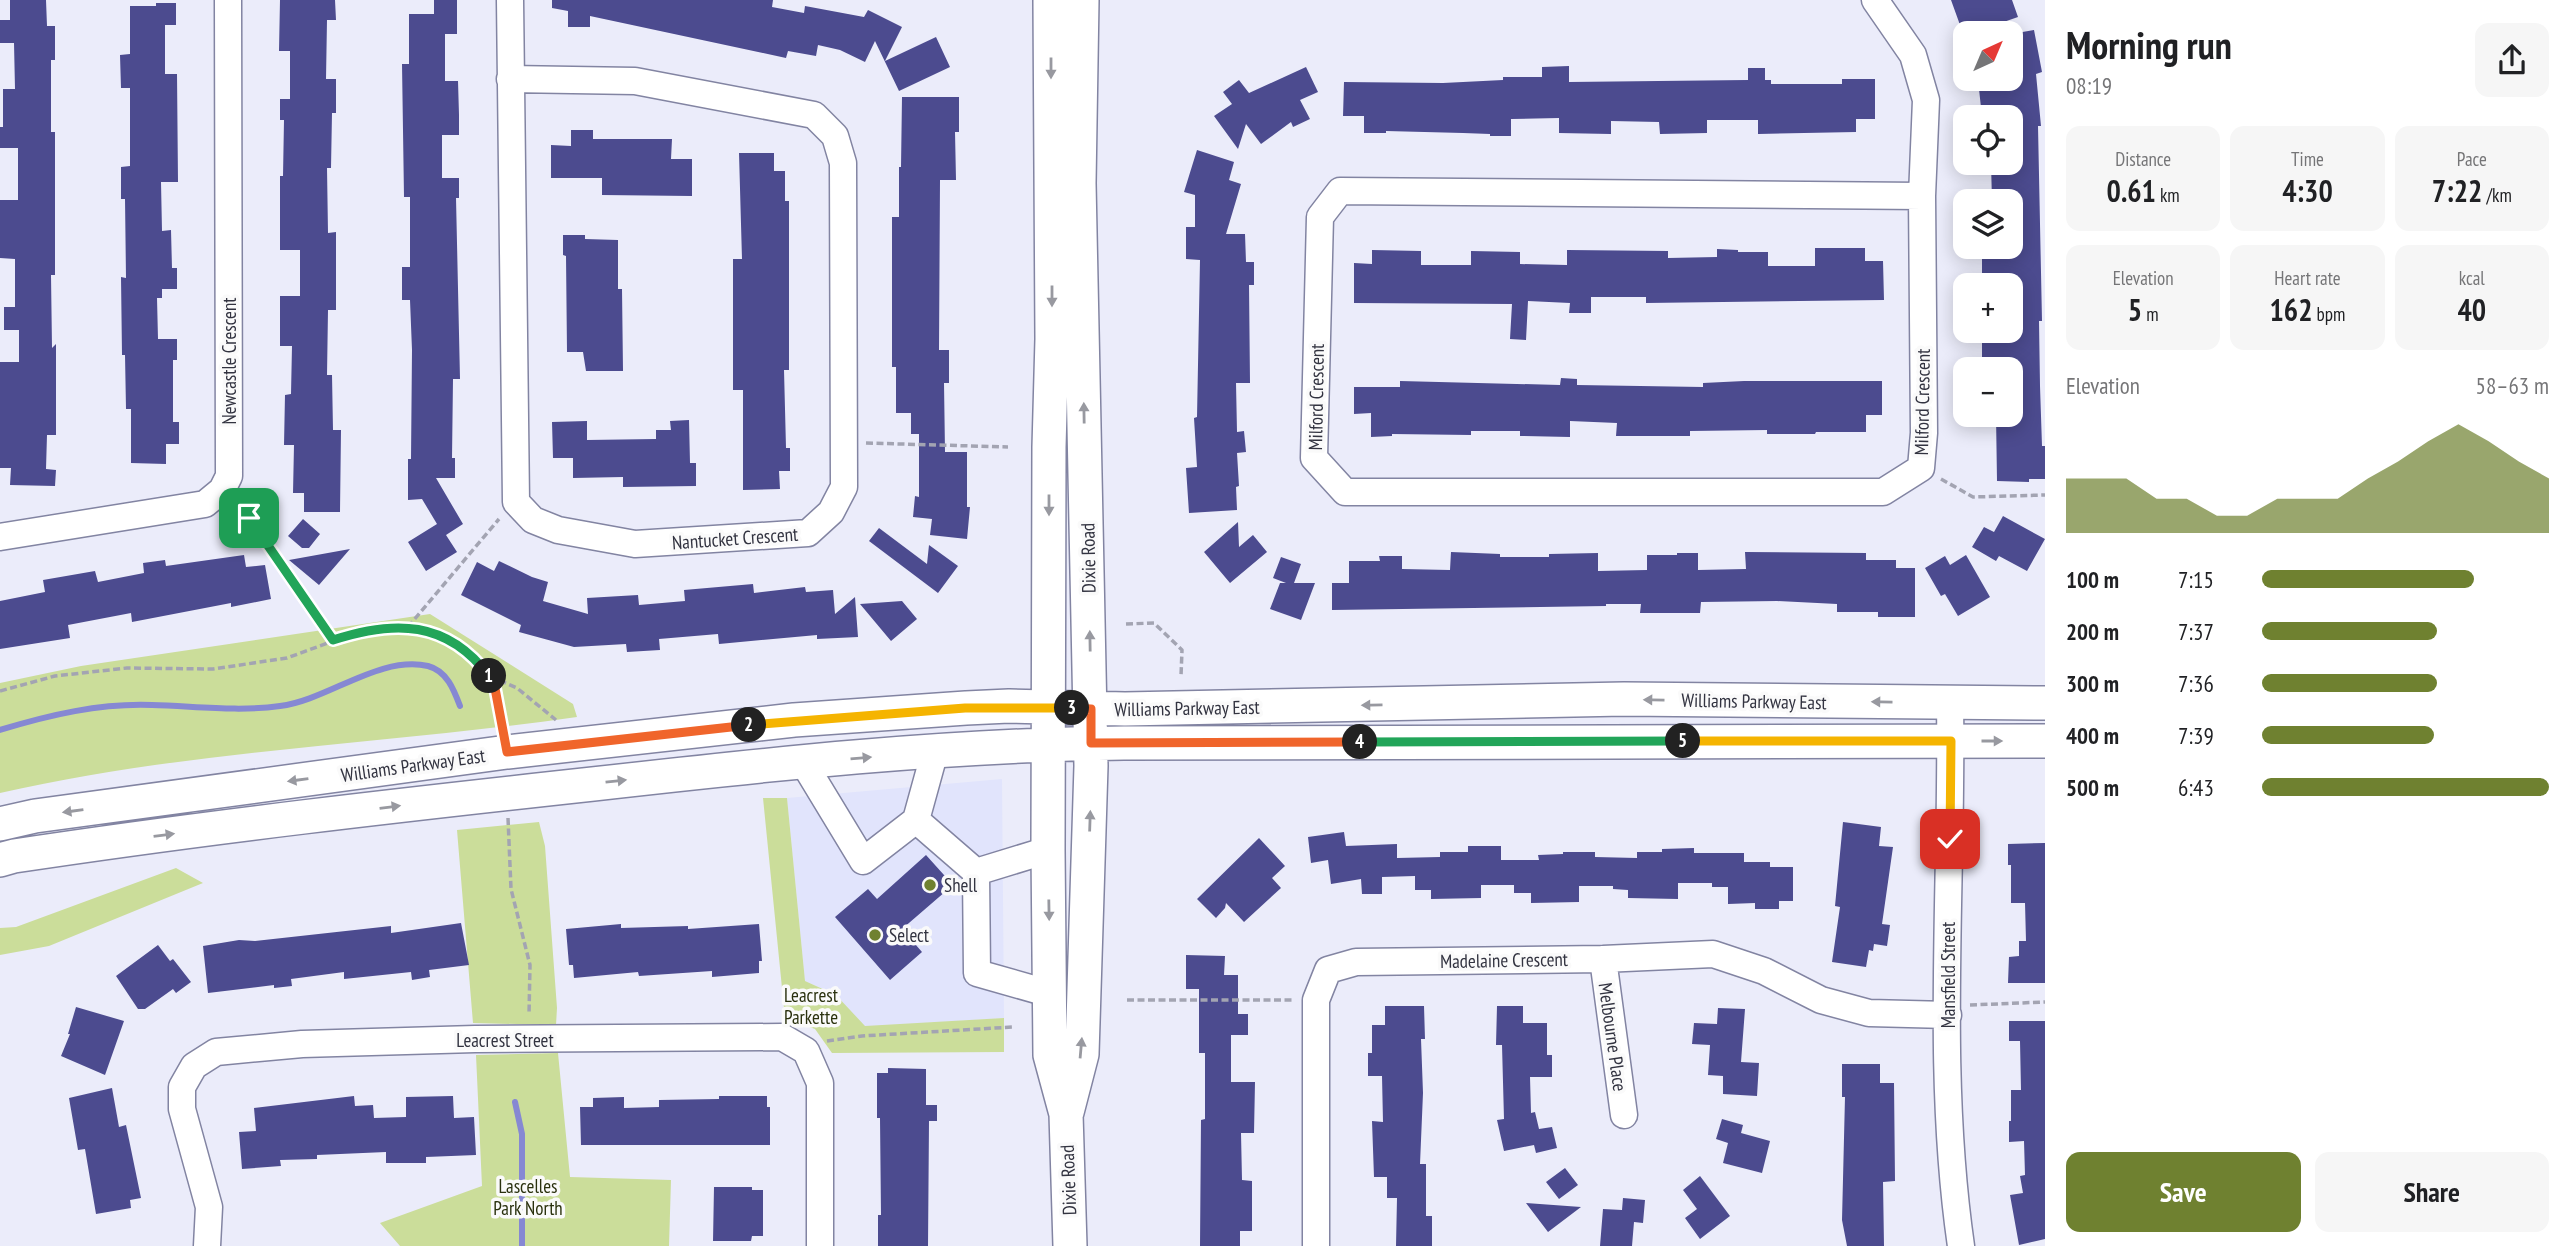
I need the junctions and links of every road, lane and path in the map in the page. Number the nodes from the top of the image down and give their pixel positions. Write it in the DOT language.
graph roads {
  1 [pos="228,0"];
  2 [pos="510,0"];
  3 [pos="1050,0"];
  4 [pos="1082,0"];
  5 [pos="1875,0"];
  6 [pos="510,79"];
  7 [pos="1922,196"];
  8 [pos="843,443"];
  9 [pos="1009,447"];
  10 [pos="1921,468"];
  11 [pos="222,490"];
  12 [pos="2045,495"];
  13 [pos="516,502"];
  14 [pos="0,537"];
  15 [pos="1126,624"];
  16 [pos="408,627"];
  17 [pos="333,640"];
  18 [pos="488,675"];
  19 [pos="1181,676"];
  20 [pos="0,691"];
  21 [pos="1950,703"];
  22 [pos="2045,703"];
  23 [pos="1048,707"];
  24 [pos="1091,709"];
  25 [pos="556,720"];
  26 [pos="1951,741"];
  27 [pos="2045,741"];
  28 [pos="1048,743"];
  29 [pos="1091,743"];
  30 [pos="935,751"];
  31 [pos="507,752"];
  32 [pos="803,762"];
  33 [pos="509,793"];
  34 [pos="916,820"];
  35 [pos="0,824"];
  36 [pos="1048,850"];
  37 [pos="0,860"];
  38 [pos="976,872"];
  39 [pos="1603,959"];
  40 [pos="1051,994"];
  41 [pos="1127,1000"];
  42 [pos="1316,1000"];
  43 [pos="2045,1002"];
  44 [pos="1948,1016"];
  45 [pos="1012,1027"];
  46 [pos="529,1040"];
  47 [pos="806,1051"];
  48 [pos="1066,1114"];
  49 [pos="1624,1115"];
  50 [pos="207,1246"];
  51 [pos="820,1246"];
  52 [pos="1070,1246"];
  53 [pos="1316,1246"];
  54 [pos="1961,1246"];
  1 -- 11 [label="street, Newcastle Crescent"];
  2 -- 6 [label="street"];
  3 -- 23 [label="main road, Dixie Road, one-way"];
  24 -- 4 [label="main road, Dixie Road, one-way"];
  5 -- 7 [label="street, Milford Crescent"];
  6 -- 8 [label="street, Nantucket Crescent"];
  6 -- 13 [label="street"];
  7 -- 10 [label="street, Milford Crescent"];
  7 -- 10 [label="street, Milford Crescent"];
  8 -- 9 [label="path"];
  8 -- 13 [label="street, Nantucket Crescent"];
  10 -- 12 [label="path"];
  11 -- 14 [label="street"];
  11 -- 17 [label="path"];
  13 -- 16 [label="path"];
  15 -- 19 [label="path"];
  16 -- 17 [label="path"];
  16 -- 18 [label="path"];
  17 -- 20 [label="path"];
  18 -- 25 [label="path"];
  18 -- 31 [label="path"];
  21 -- 22 [label="main road, Williams Parkway East"];
  21 -- 24 [label="main road, Williams Parkway East, one-way"];
  21 -- 26 [label="street, Mansfield Street"];
  23 -- 24 [label="main road, Williams Parkway East"];
  23 -- 28 [label="main road, Dixie Road"];
  23 -- 31 [label="main road, Williams Parkway East"];
  24 -- 29 [label="main road, Dixie Road"];
  26 -- 27 [label="main road, Williams Parkway East, one-way"];
  26 -- 29 [label="main road, Williams Parkway East"];
  26 -- 44 [label="street, Mansfield Street"];
  28 -- 29 [label="main road, Williams Parkway East"];
  28 -- 30 [label="main road, Williams Parkway East"];
  28 -- 36 [label="main road, Dixie Road"];
  48 -- 29 [label="main road, Dixie Road, one-way"];
  32 -- 30 [label="main road, Williams Parkway East, one-way"];
  30 -- 34 [label="street"];
  31 -- 35 [label="main road, Williams Parkway East, one-way"];
  33 -- 32 [label="main road, Williams Parkway East, one-way"];
  32 -- 34 [label="street"];
  37 -- 33 [label="main road, Williams Parkway East, one-way"];
  33 -- 46 [label="path"];
  34 -- 38 [label="street"];
  36 -- 38 [label="street"];
  36 -- 40 [label="main road, Dixie Road, one-way"];
  38 -- 40 [label="street"];
  39 -- 42 [label="street, Madelaine Crescent"];
  39 -- 44 [label="street, Madelaine Crescent"];
  39 -- 49 [label="street, Melbourne Place"];
  40 -- 48 [label="main road, Dixie Road"];
  41 -- 42 [label="path"];
  42 -- 53 [label="street, Madelaine Crescent"];
  43 -- 44 [label="path"];
  44 -- 54 [label="street, Mansfield Street"];
  45 -- 47 [label="path"];
  46 -- 47 [label="street, Leacrest Street"];
  46 -- 50 [label="street, Leacrest Street"];
  47 -- 51 [label="street"];
  48 -- 52 [label="main road, Dixie Road"];
}
